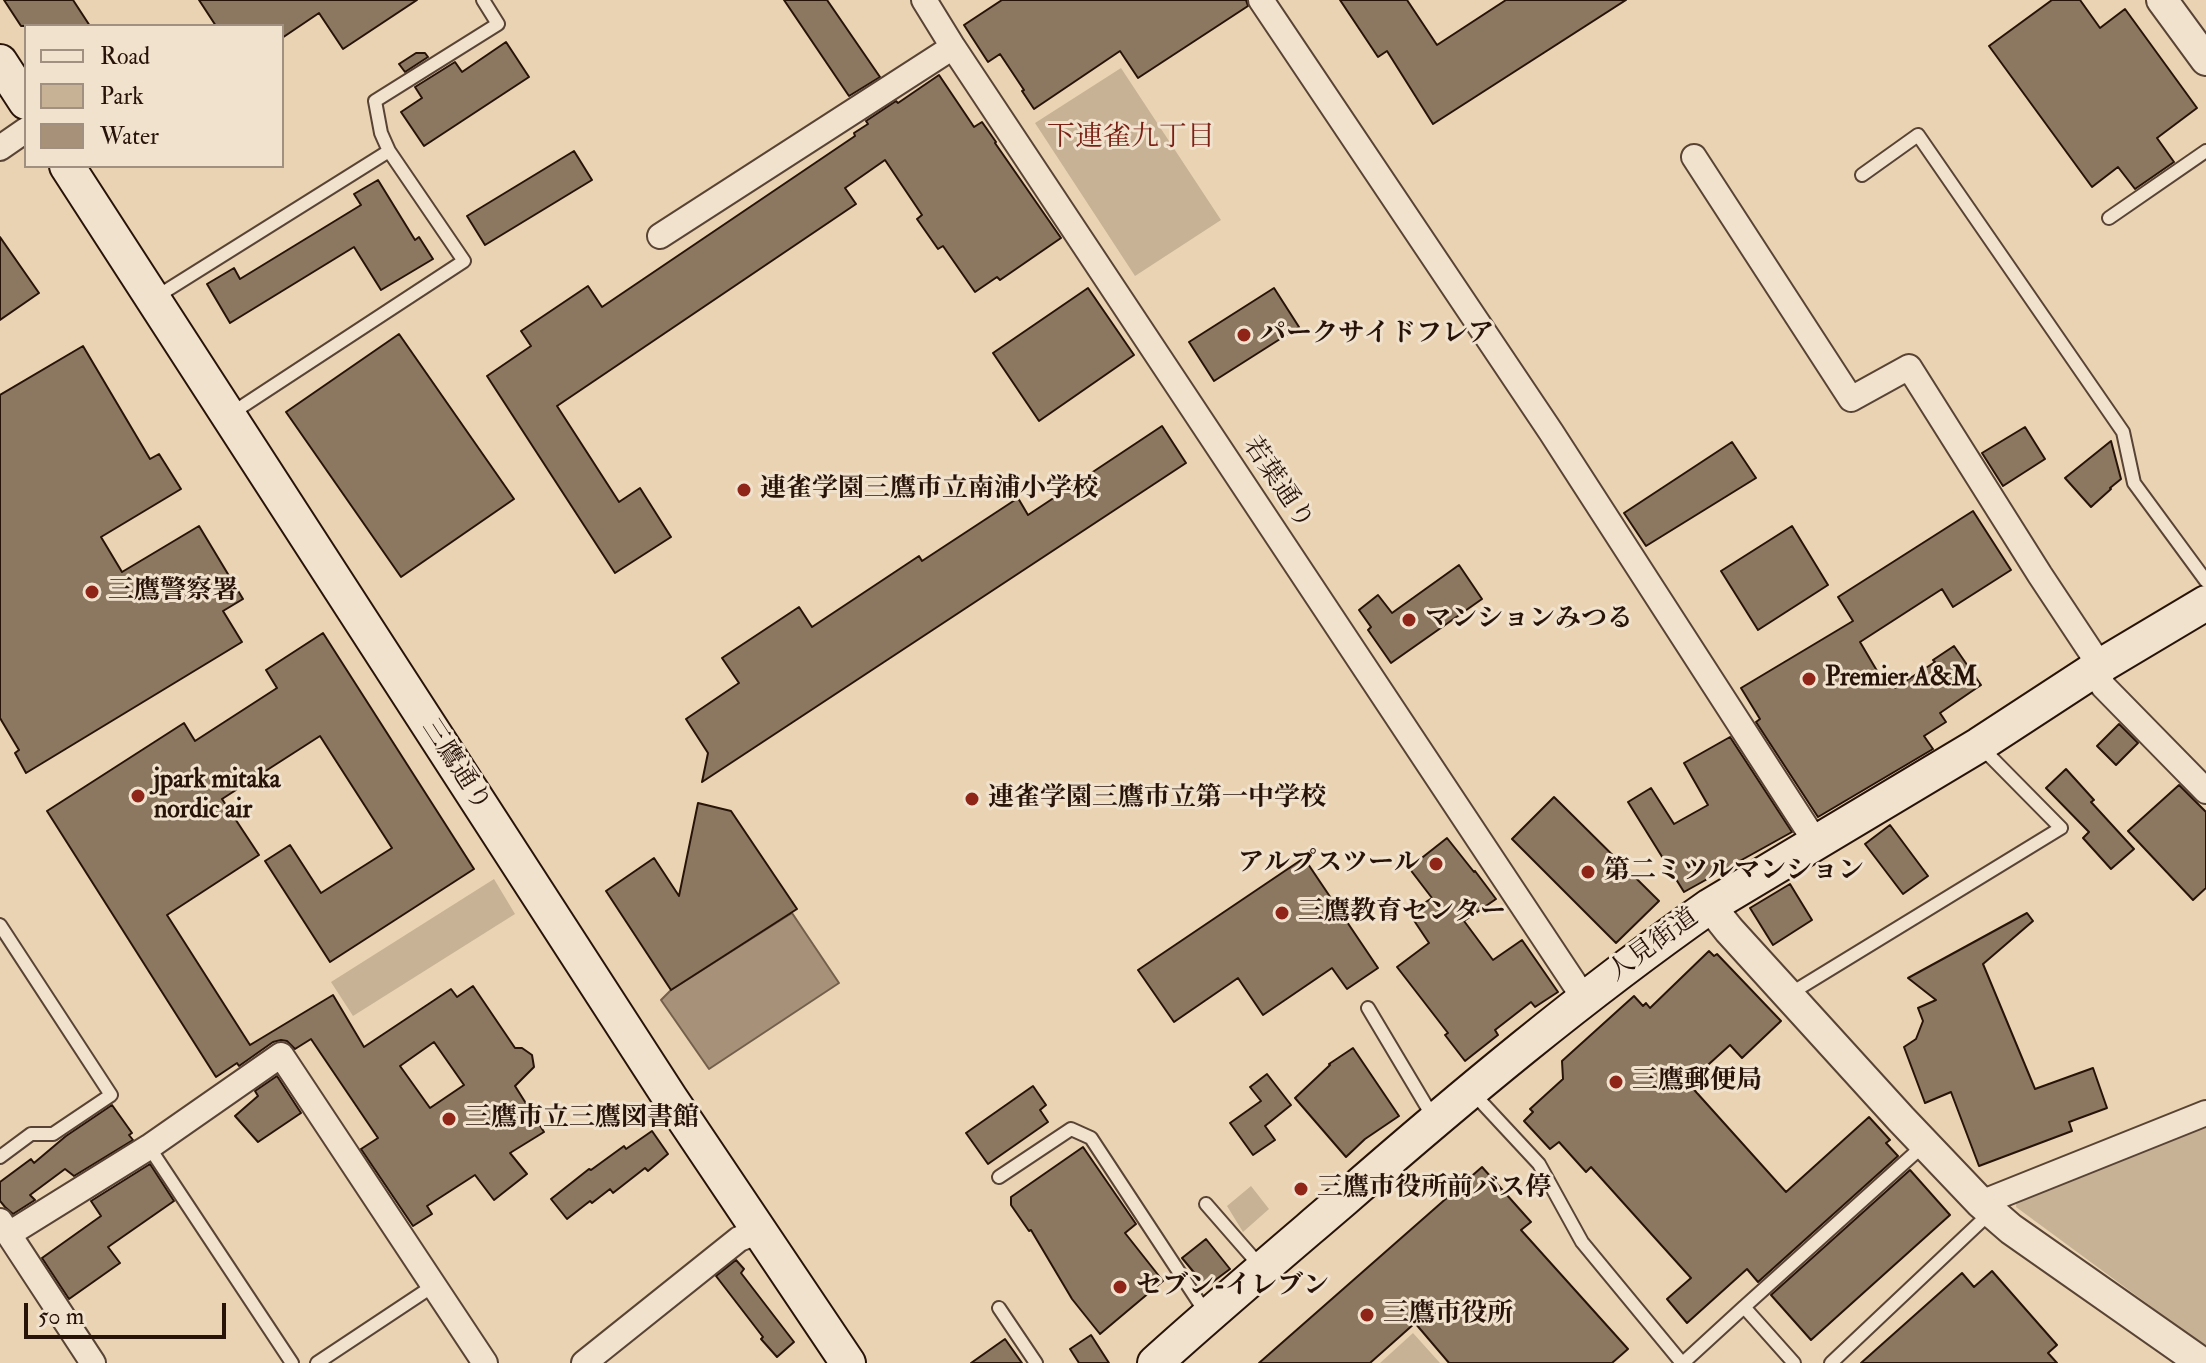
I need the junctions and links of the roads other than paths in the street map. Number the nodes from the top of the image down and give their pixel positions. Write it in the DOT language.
graph roads {
  1 [pos="483,0"];
  2 [pos="924,0"];
  3 [pos="1261,0"];
  4 [pos="2162,0"];
  5 [pos="953,47"];
  6 [pos="2206,60"];
  7 [pos="0,62"];
  8 [pos="24,99"];
  9 [pos="24,131"];
  10 [pos="0,148"];
  11 [pos="389,151"];
  12 [pos="2206,151"];
  13 [pos="1694,157"];
  14 [pos="68,168"];
  15 [pos="1862,175"];
  16 [pos="2109,218"];
  17 [pos="660,236"];
  18 [pos="153,299"];
  19 [pos="229,415"];
  20 [pos="2206,581"];
  21 [pos="2206,603"];
  22 [pos="2097,668"];
  23 [pos="1979,745"];
  24 [pos="2206,791"];
  25 [pos="1817,844"];
  26 [pos="1710,906"];
  27 [pos="0,925"];
  28 [pos="1788,995"];
  29 [pos="1584,998"];
  30 [pos="1368,1008"];
  31 [pos="1470,1090"];
  32 [pos="2206,1113"];
  33 [pos="1435,1120"];
  34 [pos="1925,1144"];
  35 [pos="149,1147"];
  36 [pos="0,1157"];
  37 [pos="999,1177"];
  38 [pos="1206,1204"];
  39 [pos="1986,1208"];
  40 [pos="4,1228"];
  41 [pos="760,1231"];
  42 [pos="1263,1269"];
  43 [pos="433,1286"];
  44 [pos="1744,1307"];
  45 [pos="999,1308"];
  46 [pos="1208,1316"];
  47 [pos="93,1363"];
  48 [pos="292,1363"];
  49 [pos="317,1363"];
  50 [pos="485,1363"];
  51 [pos="584,1363"];
  52 [pos="848,1363"];
  53 [pos="1036,1363"];
  54 [pos="1155,1363"];
  55 [pos="1682,1363"];
  56 [pos="1794,1363"];
  57 [pos="1831,1363"];
  58 [pos="2202,1363"];
  1 -- 11 [label="lane"];
  2 -- 5 [label="street, 若葉通り"];
  3 -- 25 [label="street"];
  4 -- 6 [label="street"];
  5 -- 17 [label="street"];
  5 -- 29 [label="street, 若葉通り"];
  7 -- 8 [label="main road"];
  9 -- 10 [label="street"];
  11 -- 18 [label="lane"];
  11 -- 19 [label="lane"];
  12 -- 16 [label="lane"];
  13 -- 22 [label="street"];
  14 -- 18 [label="main road, 三鷹通り"];
  15 -- 20 [label="lane"];
  18 -- 19 [label="main road, 三鷹通り"];
  19 -- 41 [label="main road, 三鷹通り"];
  21 -- 22 [label="main road, 人見街道"];
  22 -- 23 [label="main road, 人見街道"];
  22 -- 24 [label="street"];
  23 -- 25 [label="main road, 人見街道"];
  23 -- 28 [label="lane"];
  25 -- 26 [label="main road, 人見街道"];
  26 -- 28 [label="street"];
  26 -- 29 [label="main road, 人見街道"];
  27 -- 36 [label="lane"];
  28 -- 34 [label="street"];
  29 -- 31 [label="main road, 人見街道"];
  30 -- 33 [label="lane"];
  31 -- 33 [label="main road, 人見街道"];
  31 -- 55 [label="lane"];
  32 -- 39 [label="street"];
  33 -- 42 [label="main road, 人見街道"];
  34 -- 39 [label="street"];
  34 -- 44 [label="lane"];
  35 -- 40 [label="street"];
  35 -- 43 [label="street"];
  35 -- 48 [label="lane"];
  37 -- 46 [label="lane"];
  38 -- 42 [label="lane"];
  39 -- 57 [label="lane"];
  39 -- 58 [label="street"];
  40 -- 47 [label="street"];
  41 -- 51 [label="street"];
  41 -- 52 [label="main road, 三鷹通り"];
  42 -- 46 [label="main road, 人見街道"];
  43 -- 49 [label="lane"];
  43 -- 50 [label="street"];
  44 -- 55 [label="lane"];
  44 -- 56 [label="lane"];
  45 -- 53 [label="lane"];
  46 -- 54 [label="main road, 人見街道"];
}
